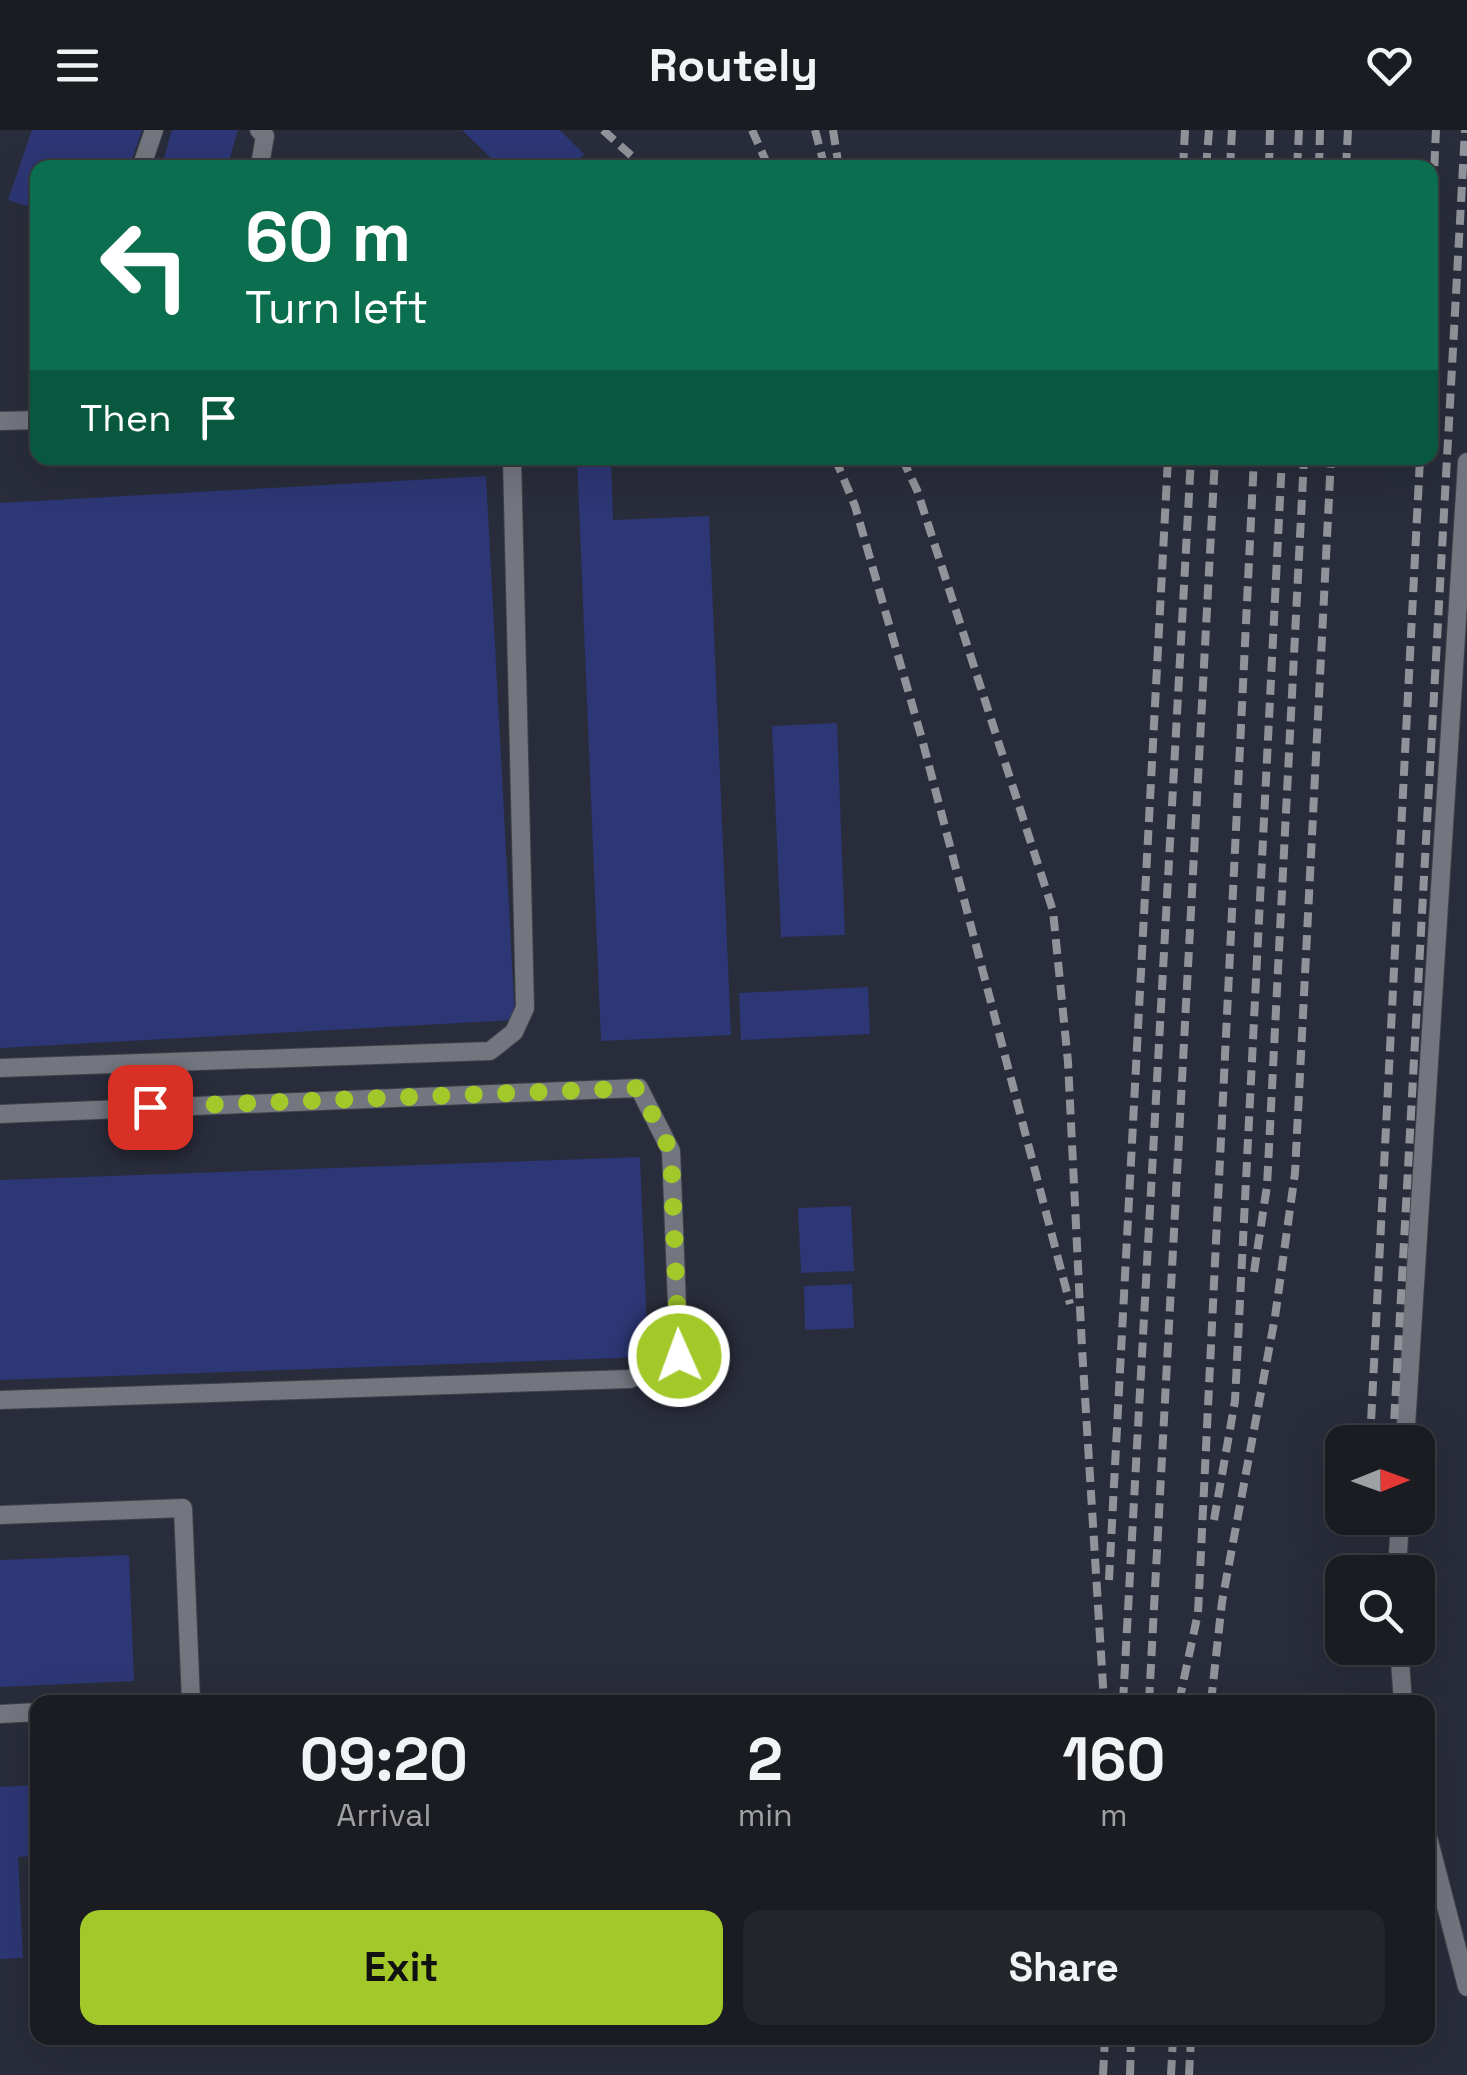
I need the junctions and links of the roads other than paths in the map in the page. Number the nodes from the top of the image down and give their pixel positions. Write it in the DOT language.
graph roads {
  1 [pos="154,130"];
  2 [pos="259,130"];
  3 [pos="144,160"];
  4 [pos="262,160"];
  5 [pos="30,420"];
  6 [pos="0,422"];
  7 [pos="1467,462"];
  8 [pos="512,465"];
  9 [pos="0,1068"];
  10 [pos="0,1114"];
  11 [pos="0,1400"];
  12 [pos="1406,1425"];
  13 [pos="0,1516"];
  14 [pos="1400,1665"];
  15 [pos="191,1695"];
  16 [pos="1402,1695"];
  17 [pos="30,1712"];
  18 [pos="0,1714"];
  19 [pos="1435,1864"];
  20 [pos="1467,1987"];
  1 -- 3 [label="lane"];
  2 -- 4 [label="lane"];
  5 -- 6 [label="lane"];
  7 -- 12 [label="lane"];
  8 -- 9 [label="lane"];
  10 -- 11 [label="lane"];
  13 -- 15 [label="lane"];
  14 -- 16 [label="lane"];
  17 -- 18 [label="lane"];
  19 -- 20 [label="lane"];
}
